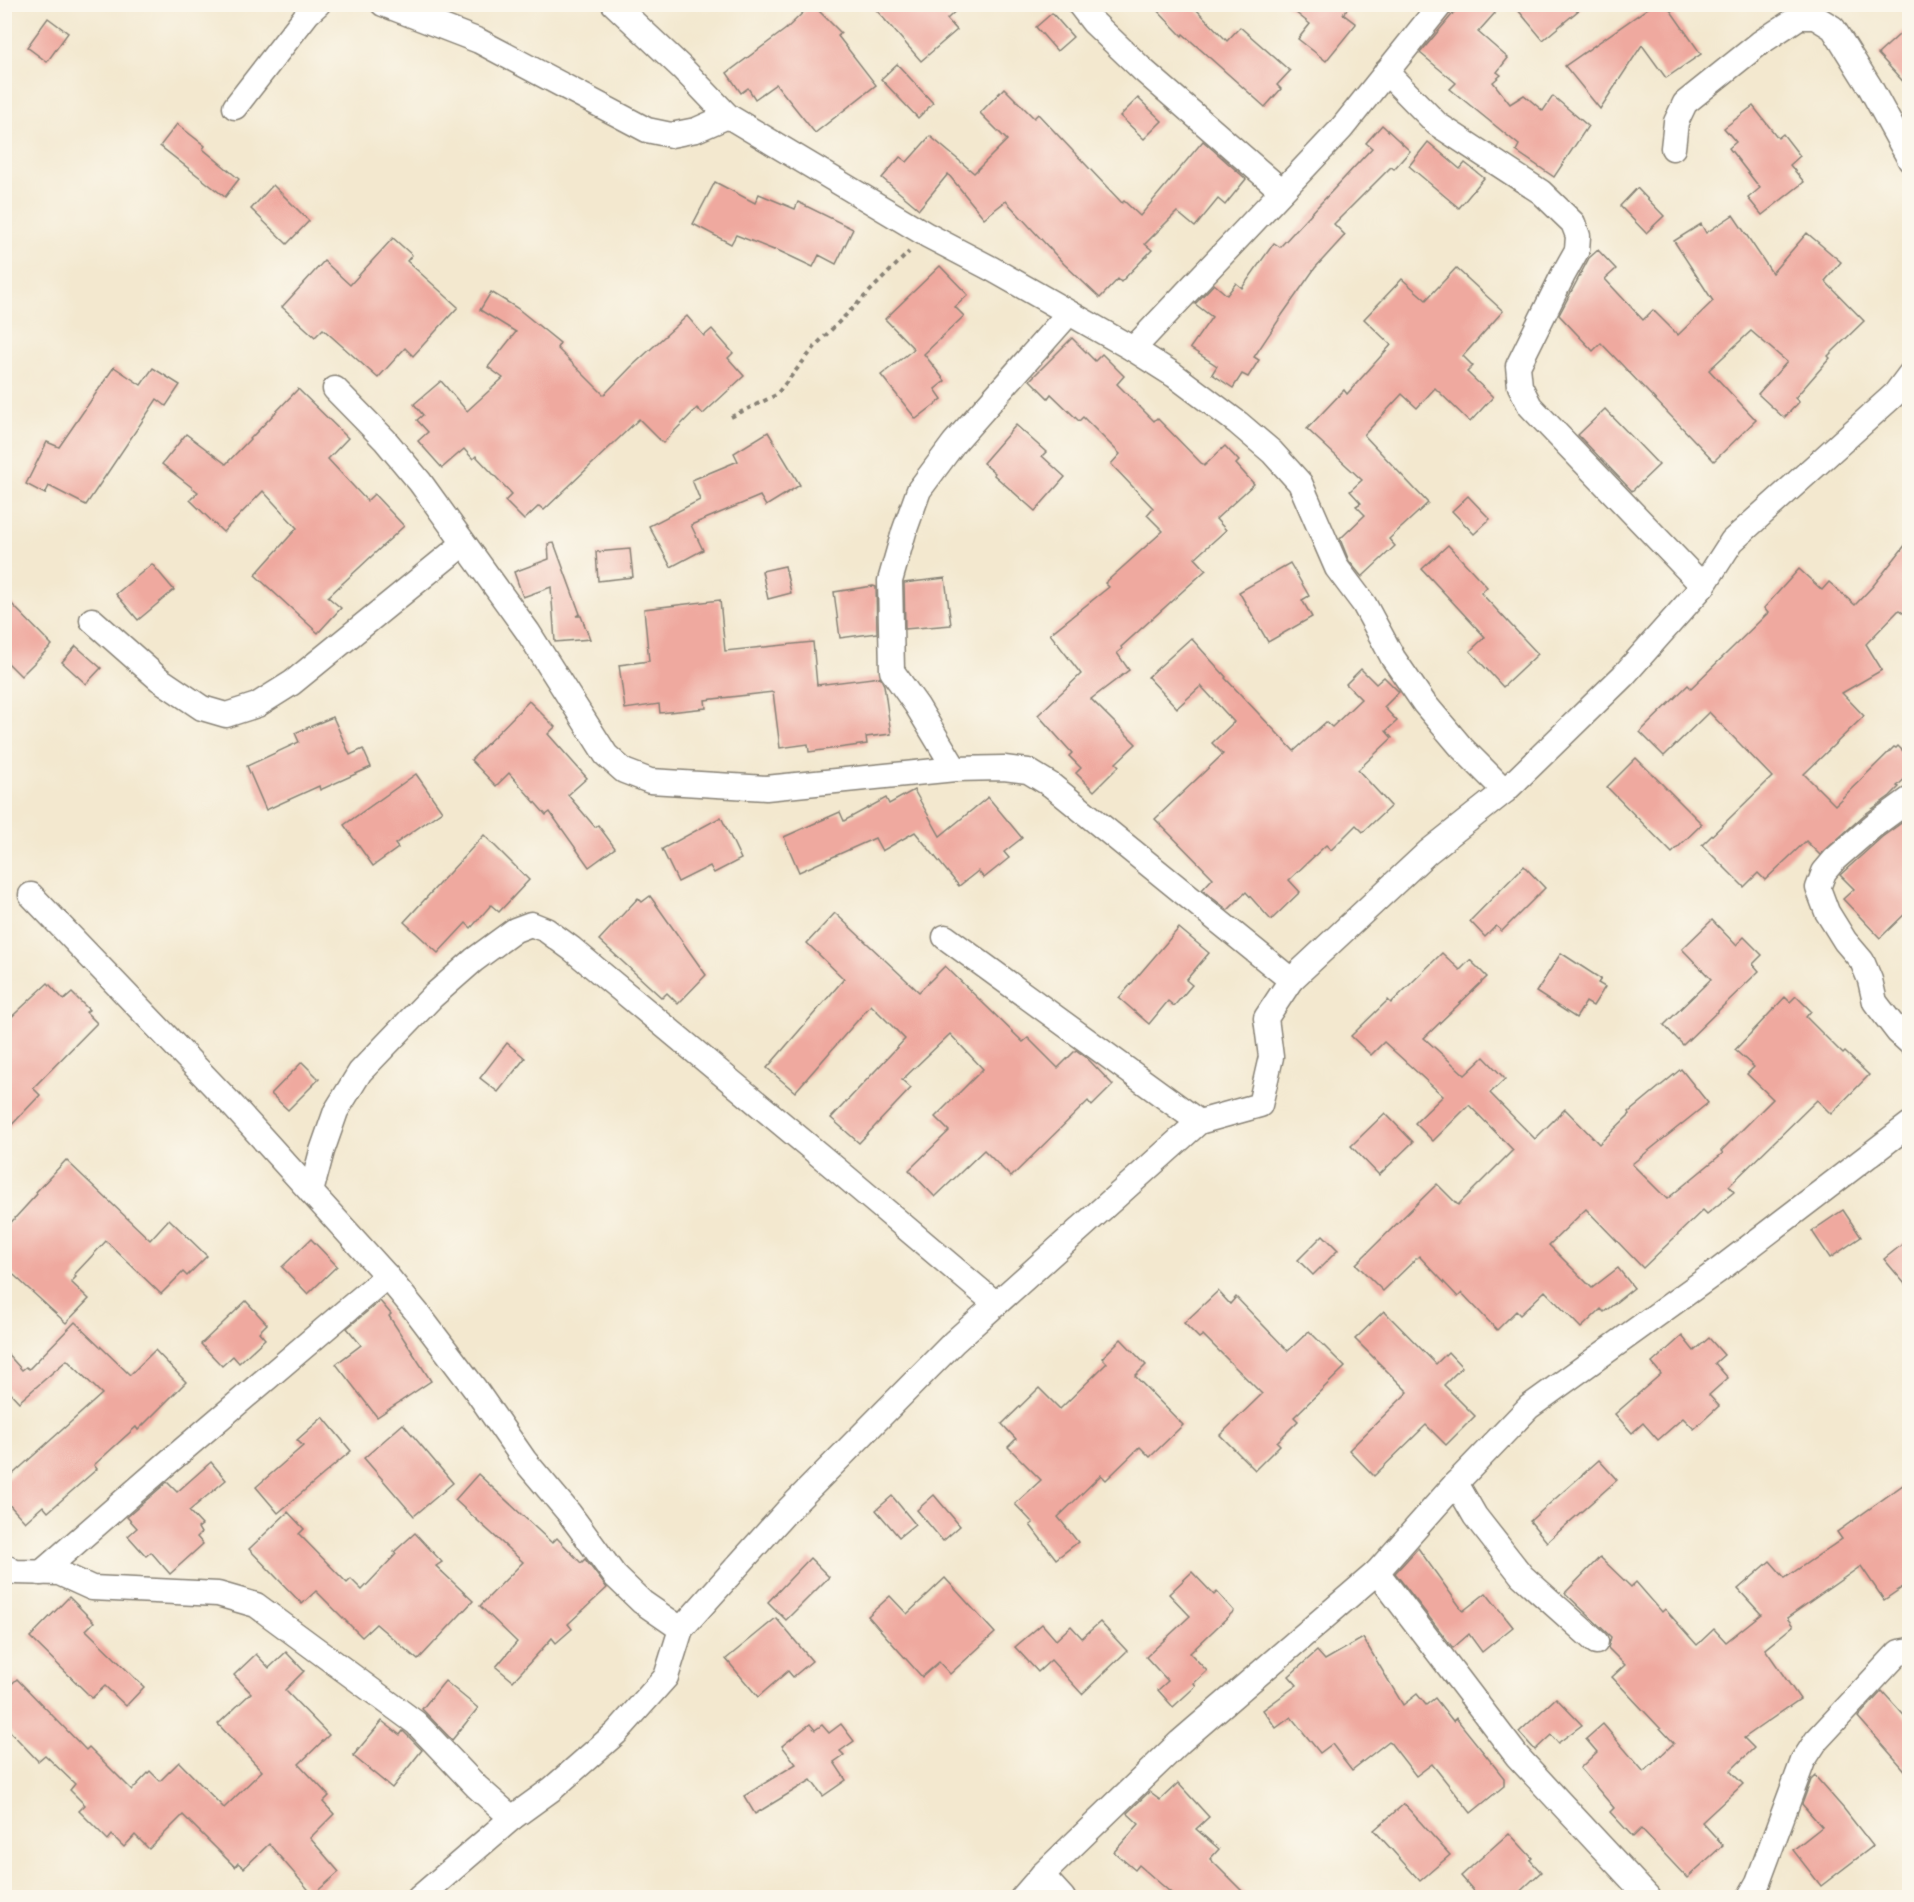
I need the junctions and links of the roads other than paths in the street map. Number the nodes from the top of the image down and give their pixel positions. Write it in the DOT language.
graph roads {
  1 [pos="318,4"];
  2 [pos="383,4"];
  3 [pos="614,4"];
  4 [pos="1079,4"];
  5 [pos="1441,4"];
  6 [pos="1386,72"];
  7 [pos="235,107"];
  8 [pos="728,116"];
  9 [pos="1673,148"];
  10 [pos="1910,160"];
  11 [pos="1282,191"];
  12 [pos="1069,314"];
  13 [pos="1133,349"];
  14 [pos="1910,374"];
  15 [pos="334,389"];
  16 [pos="1902,401"];
  17 [pos="463,543"];
  18 [pos="1703,586"];
  19 [pos="92,620"];
  20 [pos="955,769"];
  21 [pos="1505,791"];
  22 [pos="1910,799"];
  23 [pos="31,895"];
  24 [pos="945,937"];
  25 [pos="1291,980"];
  26 [pos="1910,1044"];
  27 [pos="1199,1122"];
  28 [pos="1910,1124"];
  29 [pos="311,1192"];
  30 [pos="387,1276"];
  31 [pos="996,1304"];
  32 [pos="1456,1483"];
  33 [pos="4,1566"];
  34 [pos="1377,1572"];
  35 [pos="41,1573"];
  36 [pos="681,1629"];
  37 [pos="1596,1642"];
  38 [pos="1910,1650"];
  39 [pos="512,1818"];
  40 [pos="1042,1875"];
  41 [pos="419,1898"];
  42 [pos="1022,1898"];
  43 [pos="1063,1898"];
  44 [pos="1649,1898"];
  45 [pos="1749,1898"];
  1 -- 7 [label="street"];
  2 -- 8 [label="street"];
  3 -- 8 [label="street"];
  4 -- 11 [label="street"];
  5 -- 6 [label="street"];
  6 -- 11 [label="street"];
  6 -- 18 [label="street"];
  8 -- 12 [label="street"];
  9 -- 10 [label="street"];
  11 -- 13 [label="street"];
  12 -- 13 [label="street"];
  12 -- 20 [label="street"];
  13 -- 21 [label="street"];
  14 -- 16 [label="street"];
  15 -- 17 [label="street"];
  16 -- 18 [label="street"];
  17 -- 19 [label="street"];
  17 -- 20 [label="street"];
  18 -- 21 [label="street"];
  20 -- 25 [label="street"];
  21 -- 25 [label="street"];
  22 -- 26 [label="street"];
  23 -- 29 [label="street"];
  24 -- 27 [label="street"];
  25 -- 27 [label="street"];
  27 -- 31 [label="street"];
  28 -- 32 [label="street"];
  29 -- 30 [label="street"];
  29 -- 31 [label="street"];
  30 -- 35 [label="street"];
  30 -- 36 [label="street"];
  31 -- 36 [label="street"];
  32 -- 34 [label="street"];
  32 -- 37 [label="street"];
  33 -- 35 [label="street"];
  34 -- 40 [label="street"];
  34 -- 44 [label="street"];
  35 -- 39 [label="street"];
  36 -- 39 [label="street"];
  38 -- 45 [label="street"];
  39 -- 41 [label="street"];
  40 -- 42 [label="street"];
  40 -- 43 [label="street"];
}
